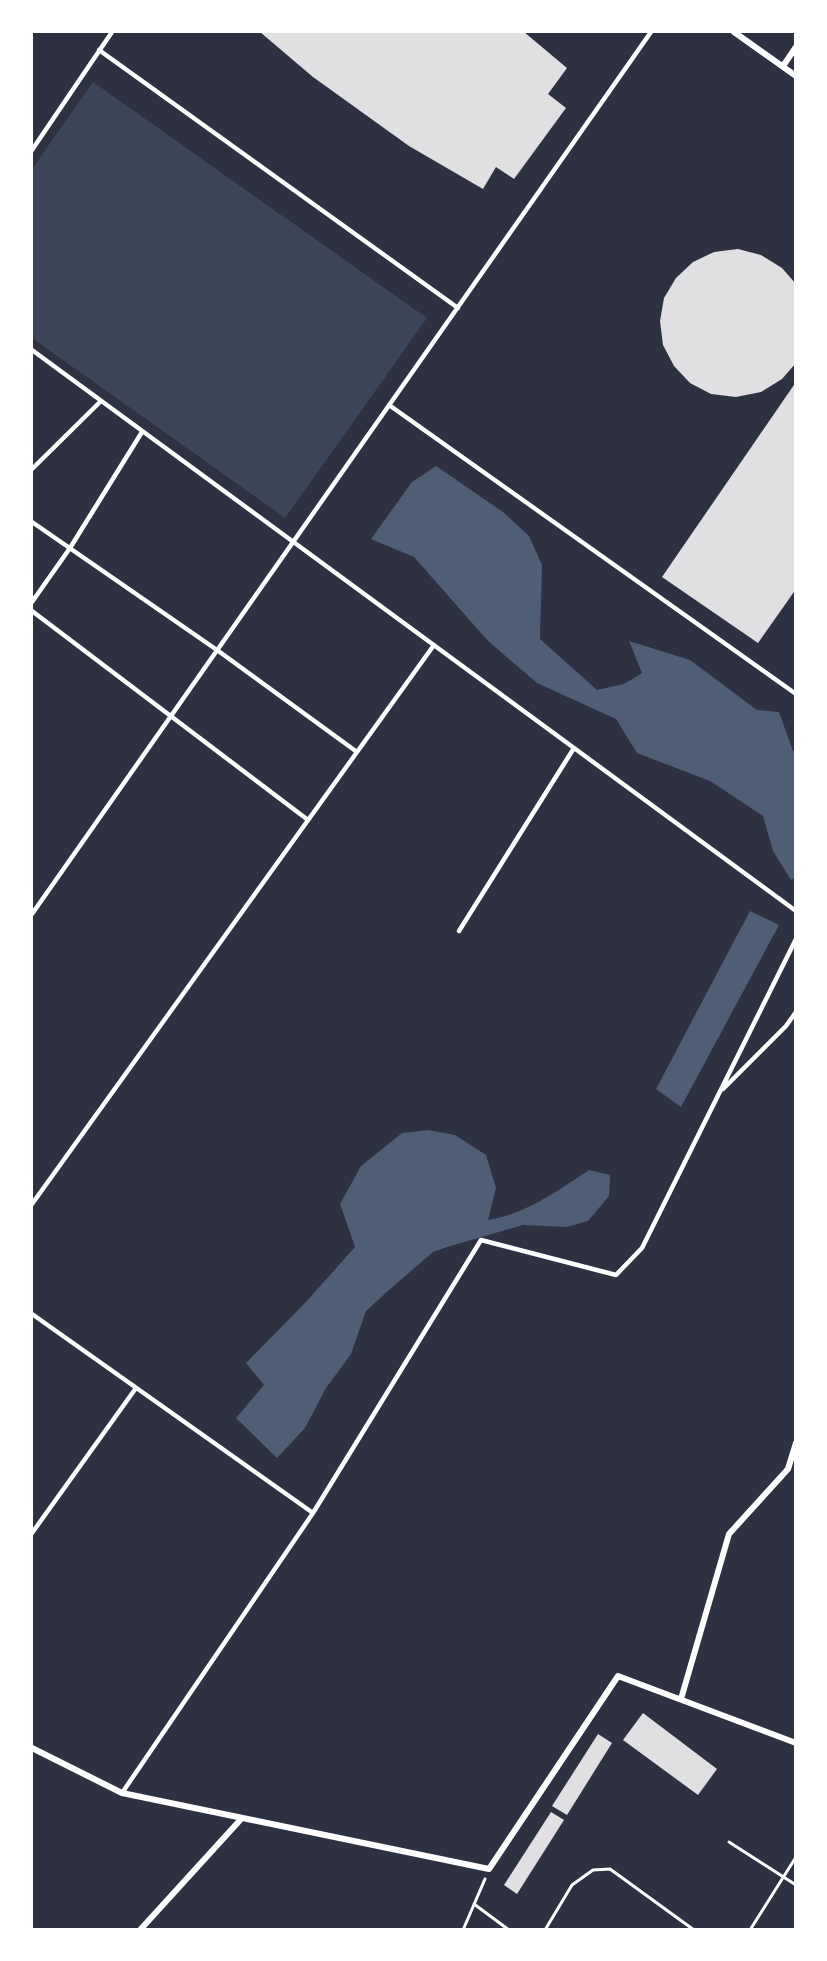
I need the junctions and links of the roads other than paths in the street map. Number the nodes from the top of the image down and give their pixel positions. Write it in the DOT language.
graph roads {
  1 [pos="112,32"];
  2 [pos="651,32"];
  3 [pos="734,32"];
  4 [pos="795,47"];
  5 [pos="99,50"];
  6 [pos="783,66"];
  7 [pos="795,76"];
  8 [pos="32,150"];
  9 [pos="458,308"];
  10 [pos="32,350"];
  11 [pos="101,401"];
  12 [pos="389,405"];
  13 [pos="142,432"];
  14 [pos="32,469"];
  15 [pos="32,522"];
  16 [pos="293,542"];
  17 [pos="70,548"];
  18 [pos="32,602"];
  19 [pos="32,611"];
  20 [pos="434,645"];
  21 [pos="217,650"];
  22 [pos="795,693"];
  23 [pos="171,716"];
  24 [pos="574,748"];
  25 [pos="357,752"];
  26 [pos="308,820"];
  27 [pos="795,911"];
  28 [pos="32,914"];
  29 [pos="459,931"];
  30 [pos="795,939"];
  31 [pos="795,1012"];
  32 [pos="719,1093"];
  33 [pos="32,1204"];
  34 [pos="32,1314"];
  35 [pos="136,1388"];
  36 [pos="795,1443"];
  37 [pos="313,1513"];
  38 [pos="32,1533"];
  39 [pos="681,1699"];
  40 [pos="795,1743"];
  41 [pos="32,1748"];
  42 [pos="123,1793"];
  43 [pos="242,1818"];
  44 [pos="140,1929"];
  1 -- 5 [label="lane"];
  2 -- 9 [label="lane"];
  3 -- 6 [label="street"];
  4 -- 6 [label="street"];
  5 -- 8 [label="lane"];
  5 -- 9 [label="lane"];
  6 -- 7 [label="street"];
  9 -- 12 [label="lane"];
  10 -- 11 [label="lane"];
  11 -- 13 [label="lane"];
  11 -- 14 [label="lane"];
  12 -- 16 [label="lane"];
  12 -- 22 [label="lane"];
  13 -- 16 [label="lane"];
  13 -- 17 [label="lane"];
  15 -- 17 [label="lane"];
  16 -- 20 [label="lane"];
  16 -- 21 [label="lane"];
  17 -- 18 [label="lane"];
  17 -- 21 [label="lane"];
  19 -- 23 [label="lane"];
  20 -- 24 [label="lane"];
  20 -- 25 [label="lane"];
  21 -- 23 [label="lane"];
  21 -- 25 [label="lane"];
  23 -- 26 [label="lane"];
  23 -- 28 [label="lane"];
  24 -- 27 [label="lane"];
  24 -- 29 [label="lane"];
  25 -- 26 [label="lane"];
  26 -- 33 [label="lane"];
  30 -- 32 [label="lane"];
  31 -- 32 [label="lane"];
  32 -- 37 [label="lane"];
  34 -- 35 [label="lane"];
  35 -- 37 [label="lane"];
  35 -- 38 [label="lane"];
  36 -- 39 [label="street"];
  37 -- 42 [label="lane"];
  39 -- 40 [label="street"];
  39 -- 43 [label="street"];
  41 -- 42 [label="street"];
  42 -- 43 [label="street"];
  43 -- 44 [label="street"];
}
